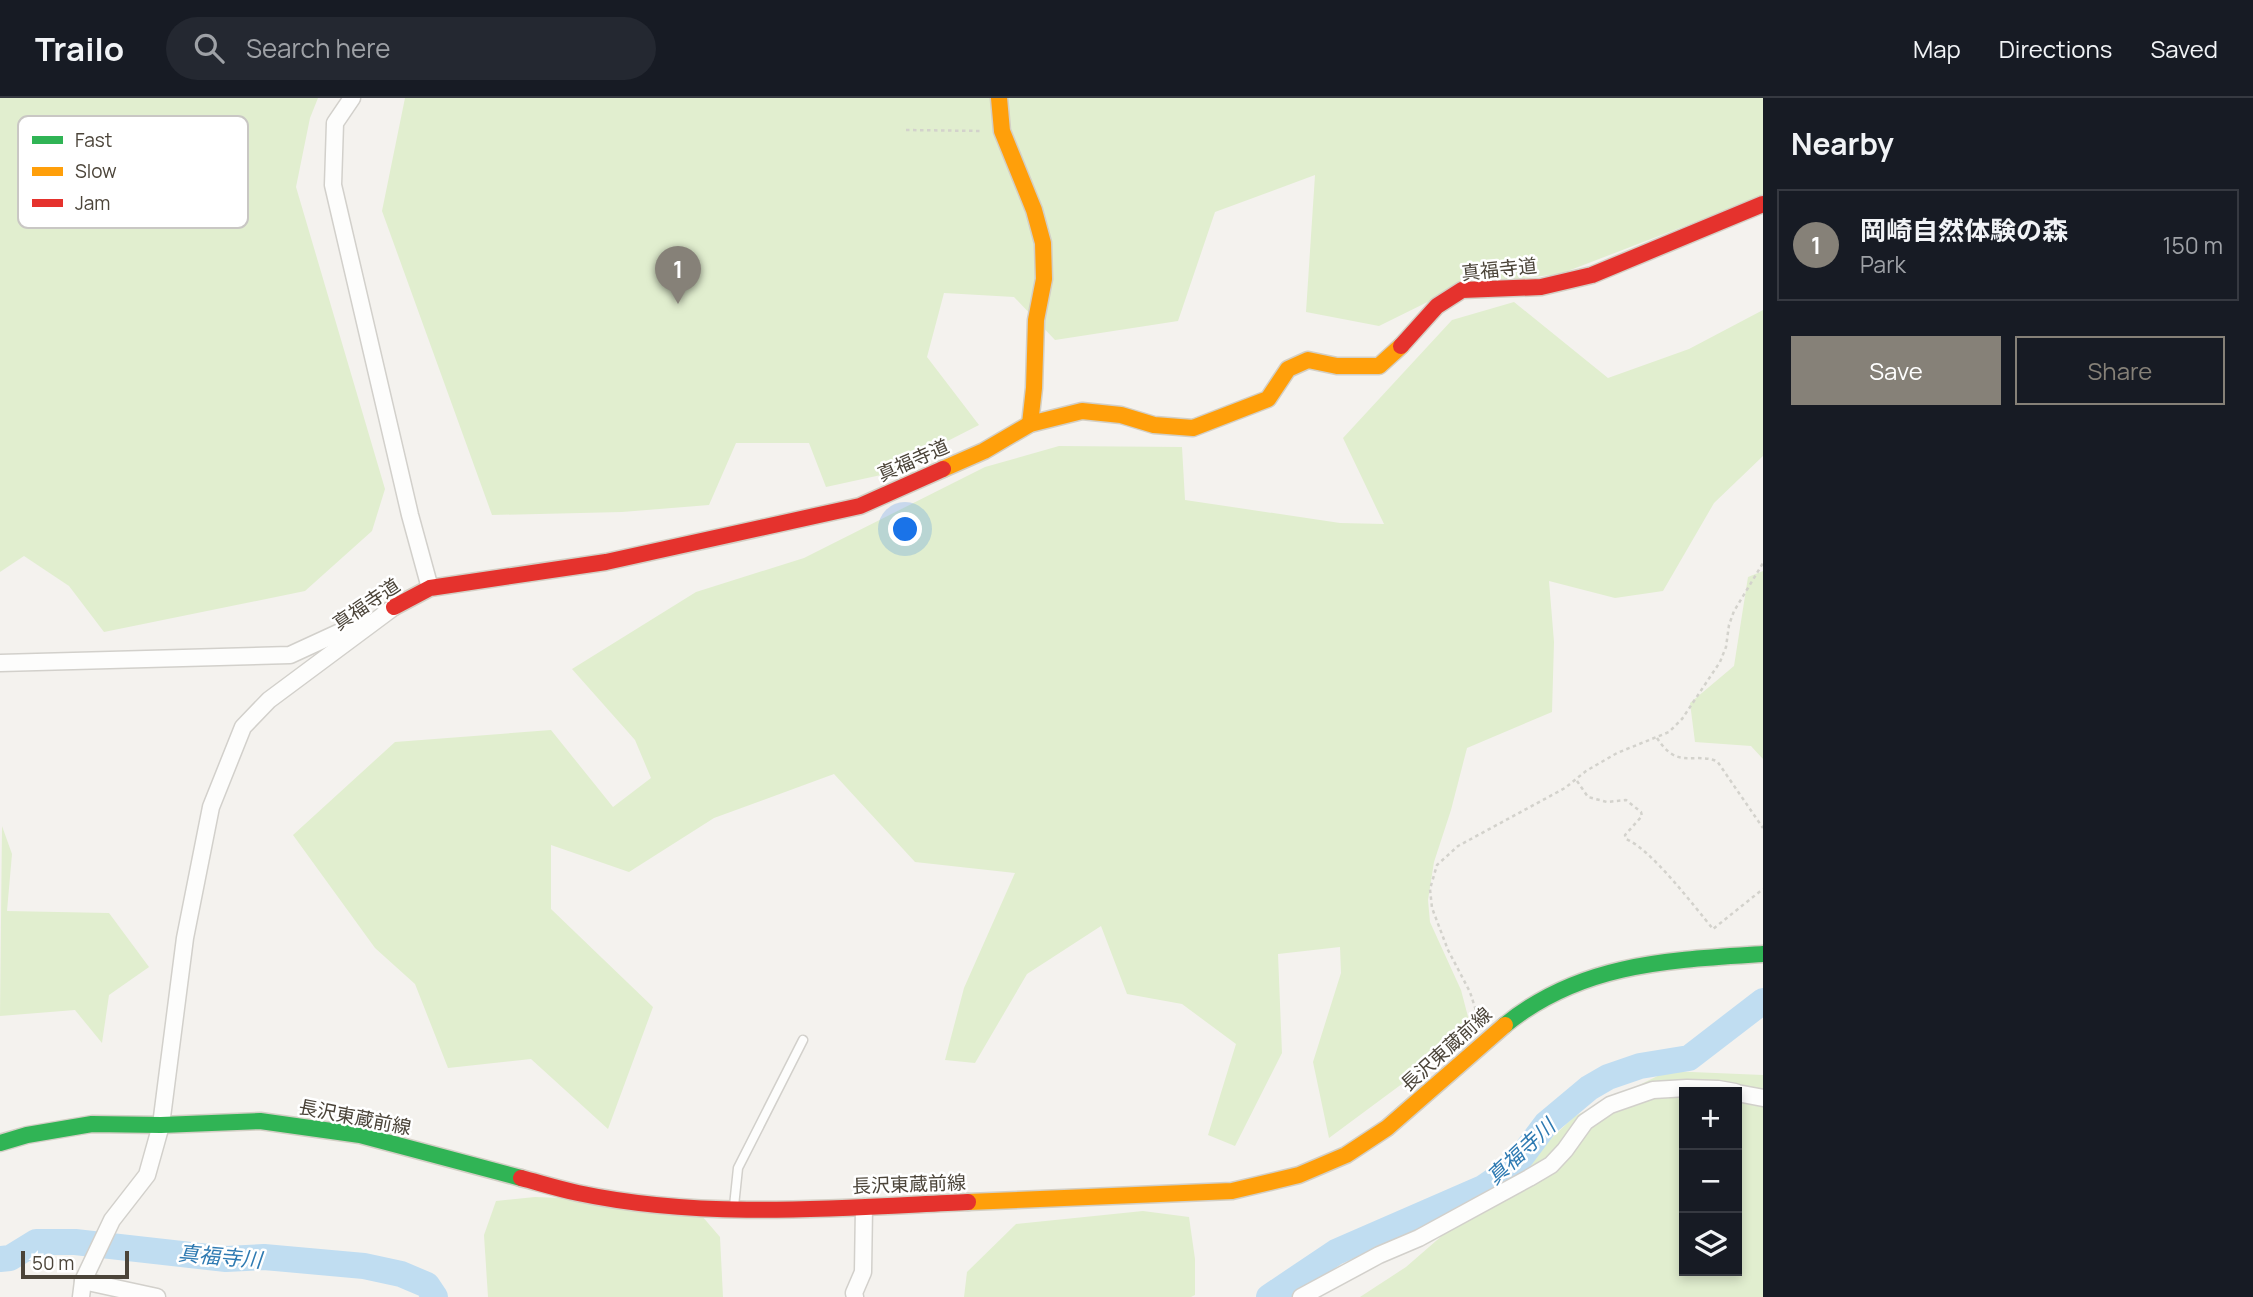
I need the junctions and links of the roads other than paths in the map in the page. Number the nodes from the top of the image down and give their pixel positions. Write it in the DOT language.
graph roads {
  1 [pos="352,98"];
  2 [pos="999,98"];
  3 [pos="1763,204"];
  4 [pos="1030,424"];
  5 [pos="430,588"];
  6 [pos="394,607"];
  7 [pos="0,663"];
  8 [pos="1763,954"];
  9 [pos="803,1040"];
  10 [pos="1679,1088"];
  11 [pos="1742,1093"];
  12 [pos="1763,1098"];
  13 [pos="161,1125"];
  14 [pos="0,1143"];
  15 [pos="864,1207"];
  16 [pos="734,1209"];
  17 [pos="84,1284"];
  18 [pos="157,1297"];
  19 [pos="855,1297"];
  20 [pos="1301,1297"];
  1 -- 5 [label="street"];
  2 -- 4 [label="main road"];
  3 -- 4 [label="main road, 真福寺道"];
  4 -- 5 [label="main road, 真福寺道"];
  5 -- 6 [label="main road, 真福寺道"];
  6 -- 7 [label="street"];
  6 -- 13 [label="street, 真福寺道"];
  8 -- 15 [label="main road, 長沢東蔵前線"];
  9 -- 16 [label="lane"];
  10 -- 20 [label="street"];
  11 -- 12 [label="street"];
  13 -- 14 [label="main road, 長沢東蔵前線"];
  13 -- 16 [label="main road, 長沢東蔵前線"];
  13 -- 17 [label="street, 真福寺道"];
  15 -- 16 [label="main road, 長沢東蔵前線"];
  15 -- 19 [label="street"];
  17 -- 18 [label="street"];
}
